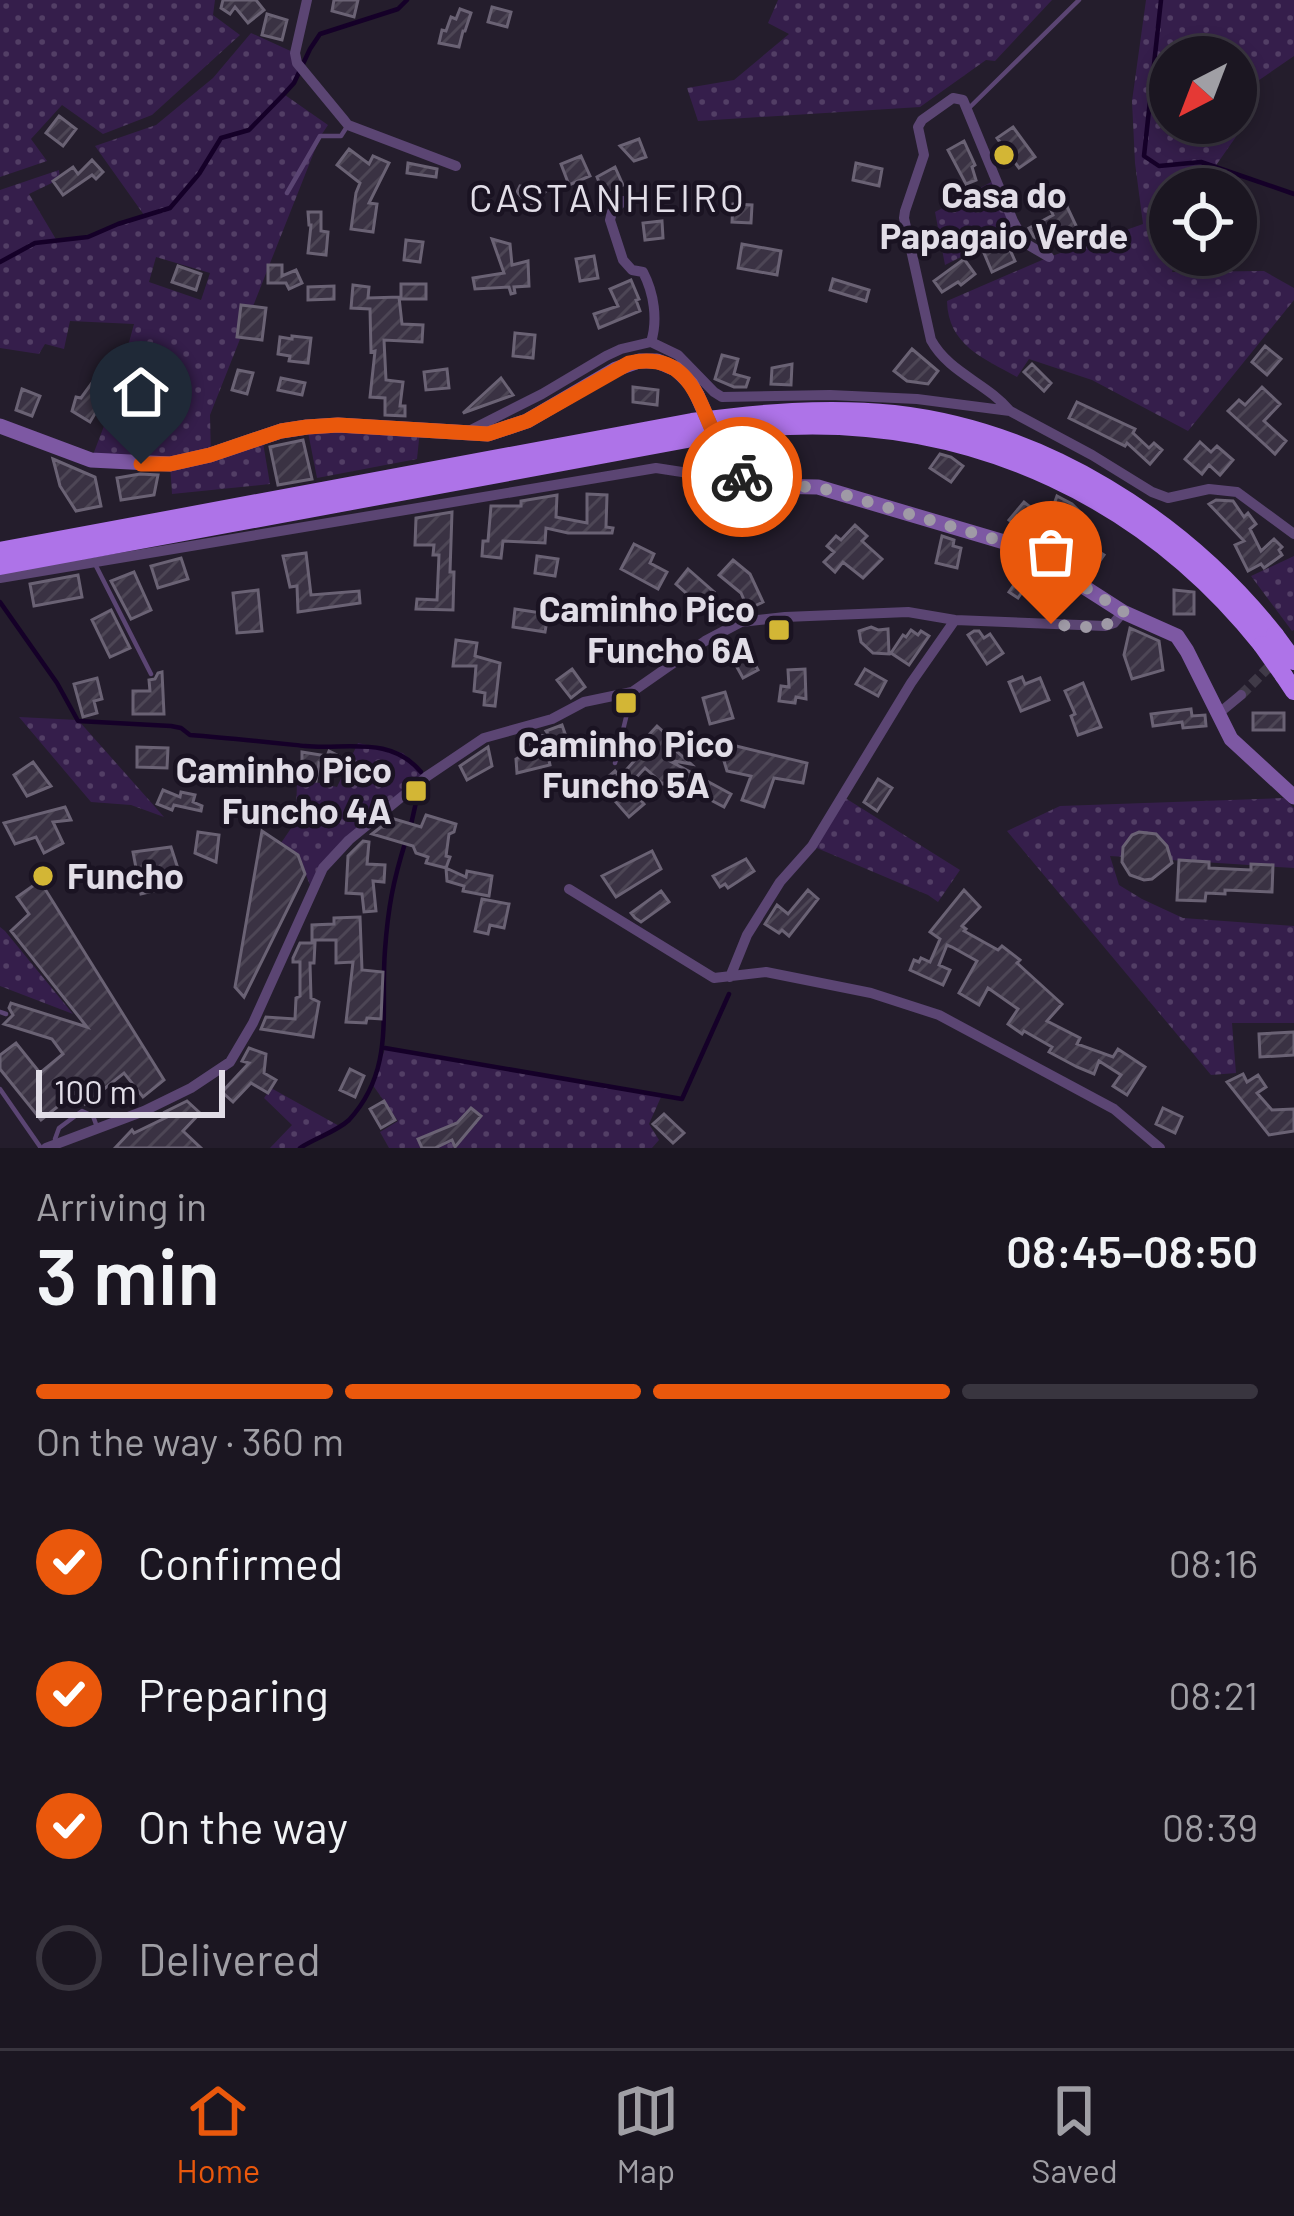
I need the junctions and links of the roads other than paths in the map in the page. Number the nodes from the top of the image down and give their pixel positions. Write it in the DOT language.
graph roads {
  1 [pos="308,0"];
  2 [pos="1079,0"];
  3 [pos="967,110"];
  4 [pos="348,124"];
  5 [pos="456,166"];
  6 [pos="287,193"];
  7 [pos="622,201"];
  8 [pos="1049,257"];
  9 [pos="651,342"];
  10 [pos="1010,411"];
  11 [pos="0,426"];
  12 [pos="465,433"];
  13 [pos="734,470"];
  14 [pos="1294,534"];
  15 [pos="0,551"];
  16 [pos="95,564"];
  17 [pos="0,566"];
  18 [pos="0,578"];
  19 [pos="1124,612"];
  20 [pos="956,620"];
  21 [pos="1269,640"];
  22 [pos="151,674"];
  23 [pos="1291,676"];
  24 [pos="632,692"];
  25 [pos="1241,695"];
  26 [pos="1218,715"];
  27 [pos="615,763"];
  28 [pos="1294,797"];
  29 [pos="569,889"];
  30 [pos="730,976"];
  31 [pos="0,1088"];
  32 [pos="97,1127"];
  33 [pos="47,1147"];
  34 [pos="1160,1148"];
  1 -- 4 [label="street"];
  2 -- 3 [label="lane"];
  3 -- 8 [label="street"];
  3 -- 10 [label="street"];
  4 -- 5 [label="street"];
  4 -- 6 [label="lane"];
  7 -- 9 [label="street"];
  9 -- 10 [label="street"];
  9 -- 12 [label="street"];
  10 -- 14 [label="street"];
  11 -- 12 [label="street"];
  12 -- 13 [label="street, bridge"];
  13 -- 16 [label="street"];
  13 -- 19 [label="street"];
  15 -- 21 [label="highway"];
  16 -- 18 [label="street"];
  16 -- 22 [label="lane"];
  17 -- 21 [label="highway"];
  19 -- 20 [label="street"];
  19 -- 26 [label="street"];
  20 -- 24 [label="street"];
  20 -- 30 [label="street"];
  21 -- 23 [label="highway, bridge"];
  24 -- 27 [label="lane"];
  24 -- 32 [label="street"];
  25 -- 26 [label="street"];
  26 -- 28 [label="street"];
  29 -- 30 [label="street"];
  30 -- 34 [label="street"];
  31 -- 33 [label="lane"];
  32 -- 33 [label="street"];
  32 -- 33 [label="lane"];
}
